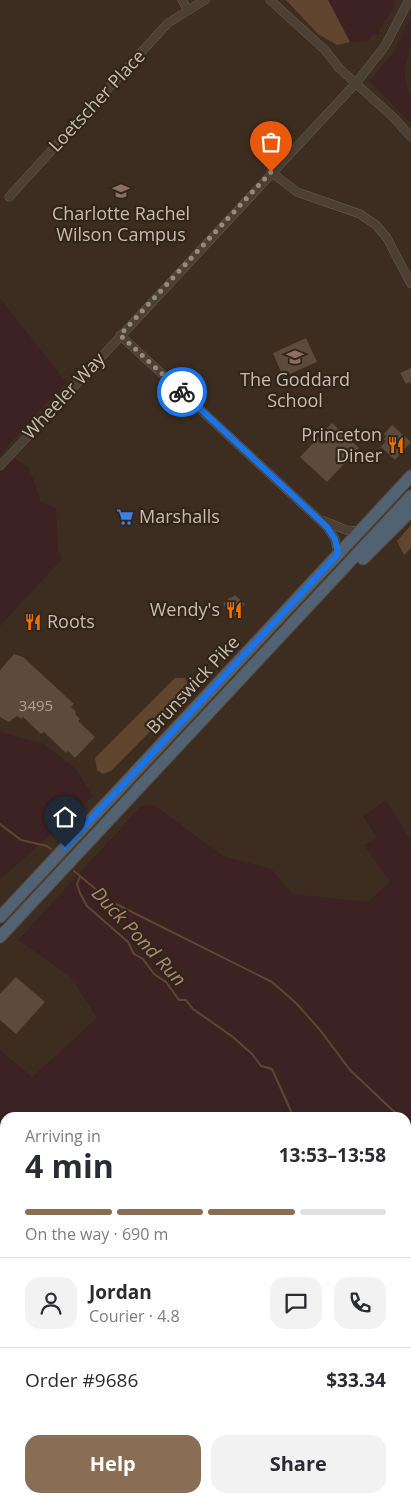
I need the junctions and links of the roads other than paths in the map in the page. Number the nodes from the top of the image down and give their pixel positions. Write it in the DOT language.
graph roads {
  1 [pos="182,0"];
  2 [pos="205,0"];
  3 [pos="270,0"];
  4 [pos="409,0"];
  5 [pos="188,10"];
  6 [pos="356,83"];
  7 [pos="411,137"];
  8 [pos="271,172"];
  9 [pos="9,196"];
  10 [pos="411,284"];
  11 [pos="120,335"];
  12 [pos="0,466"];
  13 [pos="411,476"];
  14 [pos="411,496"];
  15 [pos="411,511"];
  16 [pos="318,518"];
  17 [pos="360,531"];
  18 [pos="338,554"];
  19 [pos="317,596"];
  20 [pos="0,917"];
  21 [pos="0,937"];
  1 -- 5 [label="street"];
  2 -- 5 [label="street, Loetscher Place"];
  3 -- 6 [label="street"];
  4 -- 6 [label="street, Wheeler Way"];
  5 -- 9 [label="street, Loetscher Place"];
  6 -- 7 [label="street"];
  6 -- 8 [label="street, Wheeler Way"];
  8 -- 10 [label="street"];
  8 -- 11 [label="street, Wheeler Way"];
  11 -- 12 [label="street, Wheeler Way"];
  11 -- 16 [label="street"];
  13 -- 17 [label="highway, Brunswick Pike"];
  14 -- 19 [label="highway, Brunswick Pike"];
  15 -- 19 [label="highway"];
  16 -- 17 [label="street"];
  16 -- 18 [label="street"];
  17 -- 18 [label="highway, Brunswick Pike"];
  18 -- 20 [label="highway, Brunswick Pike"];
  19 -- 21 [label="highway, Brunswick Pike"];
}
